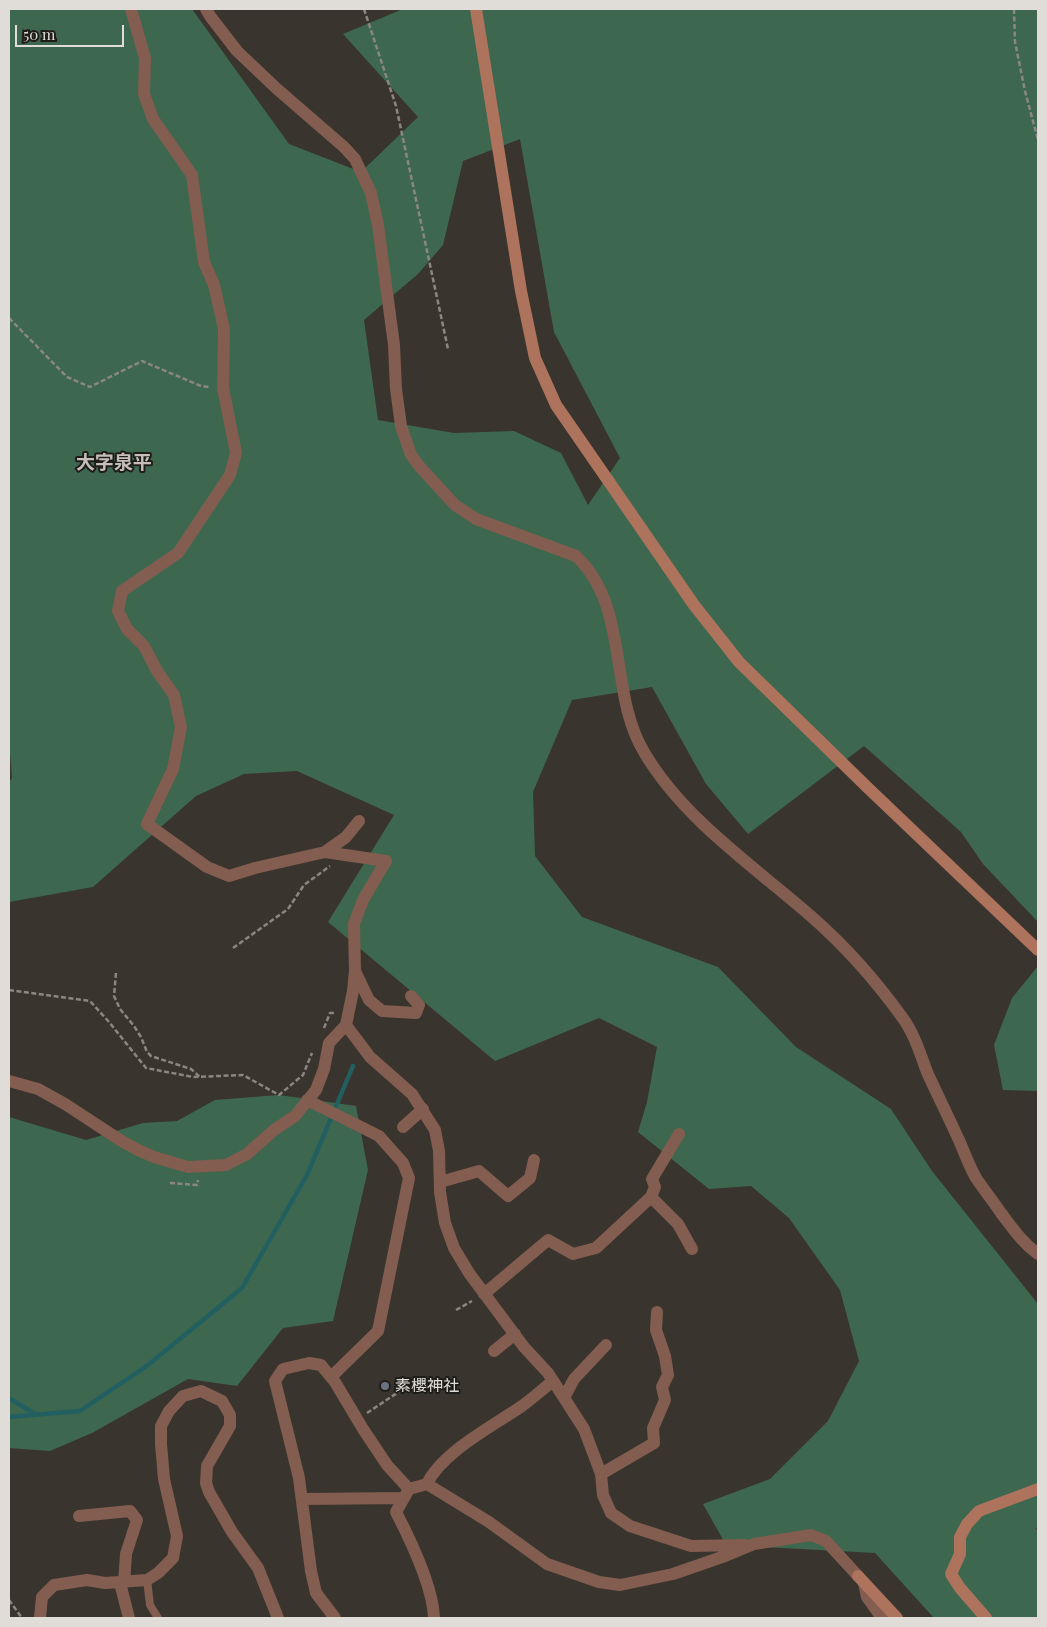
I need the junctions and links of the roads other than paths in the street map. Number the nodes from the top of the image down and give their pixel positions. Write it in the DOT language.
graph roads {
  1 [pos="131,9"];
  2 [pos="206,9"];
  3 [pos="476,9"];
  4 [pos="359,821"];
  5 [pos="326,852"];
  6 [pos="1038,950"];
  7 [pos="355,971"];
  8 [pos="411,996"];
  9 [pos="347,1018"];
  10 [pos="9,1081"];
  11 [pos="307,1100"];
  12 [pos="423,1109"];
  13 [pos="403,1127"];
  14 [pos="679,1134"];
  15 [pos="534,1160"];
  16 [pos="440,1182"];
  17 [pos="651,1197"];
  18 [pos="692,1249"];
  19 [pos="1038,1254"];
  20 [pos="484,1294"];
  21 [pos="657,1312"];
  22 [pos="515,1334"];
  23 [pos="606,1345"];
  24 [pos="494,1351"];
  25 [pos="331,1377"];
  26 [pos="552,1381"];
  27 [pos="564,1398"];
  28 [pos="601,1474"];
  29 [pos="427,1484"];
  30 [pos="1038,1489"];
  31 [pos="407,1494"];
  32 [pos="302,1499"];
  33 [pos="79,1516"];
  34 [pos="754,1544"];
  35 [pos="147,1580"];
  36 [pos="861,1580"];
  37 [pos="122,1583"];
  38 [pos="40,1618"];
  39 [pos="129,1618"];
  40 [pos="158,1618"];
  41 [pos="278,1618"];
  42 [pos="335,1618"];
  43 [pos="434,1618"];
  44 [pos="882,1618"];
  45 [pos="897,1618"];
  46 [pos="986,1618"];
  1 -- 5 [label="street"];
  2 -- 19 [label="street"];
  3 -- 6 [label="street"];
  4 -- 5 [label="street"];
  5 -- 7 [label="street"];
  7 -- 8 [label="street"];
  7 -- 9 [label="street"];
  9 -- 11 [label="street"];
  9 -- 12 [label="street"];
  10 -- 11 [label="street"];
  11 -- 25 [label="street"];
  12 -- 13 [label="street"];
  12 -- 16 [label="street"];
  14 -- 17 [label="street"];
  15 -- 16 [label="street"];
  16 -- 20 [label="street"];
  17 -- 18 [label="street"];
  17 -- 20 [label="street"];
  20 -- 22 [label="street"];
  21 -- 28 [label="street"];
  22 -- 24 [label="street"];
  22 -- 26 [label="street"];
  23 -- 27 [label="street"];
  25 -- 31 [label="street"];
  25 -- 32 [label="street"];
  26 -- 27 [label="street"];
  26 -- 29 [label="street"];
  27 -- 28 [label="street"];
  28 -- 34 [label="street"];
  29 -- 31 [label="street"];
  29 -- 34 [label="street"];
  30 -- 46 [label="street"];
  31 -- 32 [label="street"];
  31 -- 43 [label="street"];
  32 -- 42 [label="street"];
  33 -- 37 [label="street"];
  34 -- 36 [label="street"];
  35 -- 37 [label="street"];
  35 -- 40 [label="lane"];
  35 -- 41 [label="street"];
  36 -- 44 [label="street"];
  36 -- 45 [label="street"];
  37 -- 38 [label="street"];
  37 -- 39 [label="street"];
}
